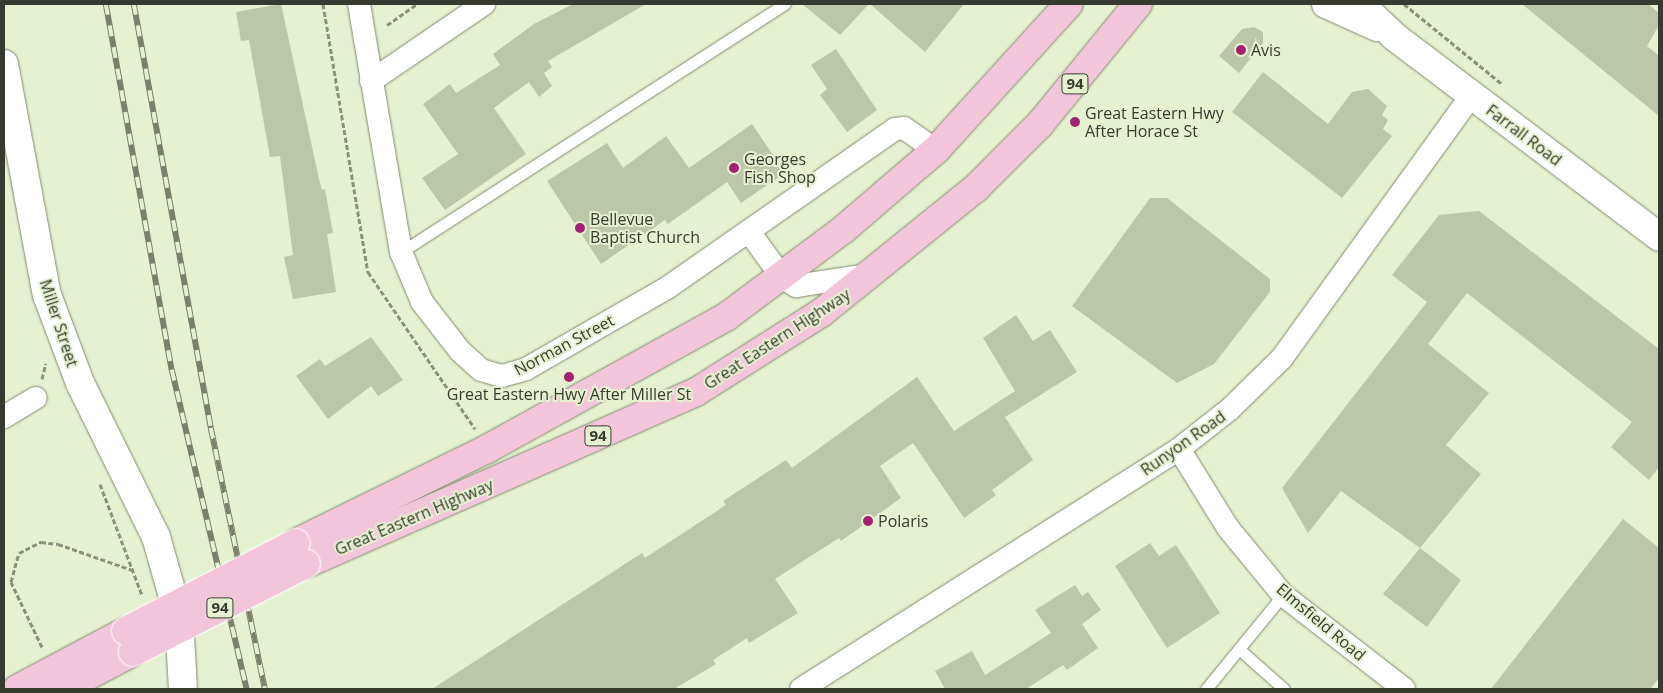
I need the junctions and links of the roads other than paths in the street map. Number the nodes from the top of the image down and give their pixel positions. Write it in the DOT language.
graph roads {
  1 [pos="359,4"];
  2 [pos="484,4"];
  3 [pos="785,4"];
  4 [pos="1069,4"];
  5 [pos="1138,4"];
  6 [pos="1326,4"];
  7 [pos="1360,4"];
  8 [pos="1390,32"];
  9 [pos="4,64"];
  10 [pos="371,81"];
  11 [pos="1472,96"];
  12 [pos="936,150"];
  13 [pos="750,233"];
  14 [pos="1659,237"];
  15 [pos="400,252"];
  16 [pos="873,275"];
  17 [pos="782,278"];
  18 [pos="36,398"];
  19 [pos="4,417"];
  20 [pos="1179,449"];
  21 [pos="301,554"];
  22 [pos="1284,595"];
  23 [pos="1240,649"];
  24 [pos="58,680"];
  25 [pos="17,689"];
  26 [pos="183,689"];
  27 [pos="801,689"];
  28 [pos="1206,689"];
  29 [pos="1284,689"];
  30 [pos="1404,689"];
  1 -- 10 [label="street, Norman Street"];
  2 -- 10 [label="street"];
  3 -- 15 [label="lane"];
  4 -- 12 [label="highway, Great Eastern Highway / 94"];
  5 -- 16 [label="highway, Great Eastern Highway / 94"];
  6 -- 8 [label="main road, Farrall Road"];
  7 -- 8 [label="main road, Farrall Road"];
  8 -- 11 [label="main road, Farrall Road"];
  9 -- 26 [label="main road, Miller Street"];
  10 -- 15 [label="street, Norman Street"];
  11 -- 14 [label="main road, Farrall Road"];
  11 -- 20 [label="street, Runyon Road"];
  12 -- 13 [label="street, Norman Street"];
  12 -- 17 [label="highway, Great Eastern Highway / 94"];
  13 -- 15 [label="street, Norman Street"];
  13 -- 17 [label="street"];
  16 -- 17 [label="street"];
  16 -- 21 [label="highway, Great Eastern Highway / 94"];
  17 -- 21 [label="highway, Great Eastern Highway / 94"];
  18 -- 19 [label="street"];
  20 -- 22 [label="street, Elmsfield Road"];
  20 -- 27 [label="street, Runyon Road"];
  21 -- 24 [label="highway, Great Eastern Highway / 94, bridge"];
  22 -- 23 [label="lane"];
  22 -- 30 [label="street, Elmsfield Road"];
  23 -- 28 [label="lane"];
  23 -- 29 [label="lane"];
  24 -- 25 [label="highway, Great Eastern Highway / 94"];
}
